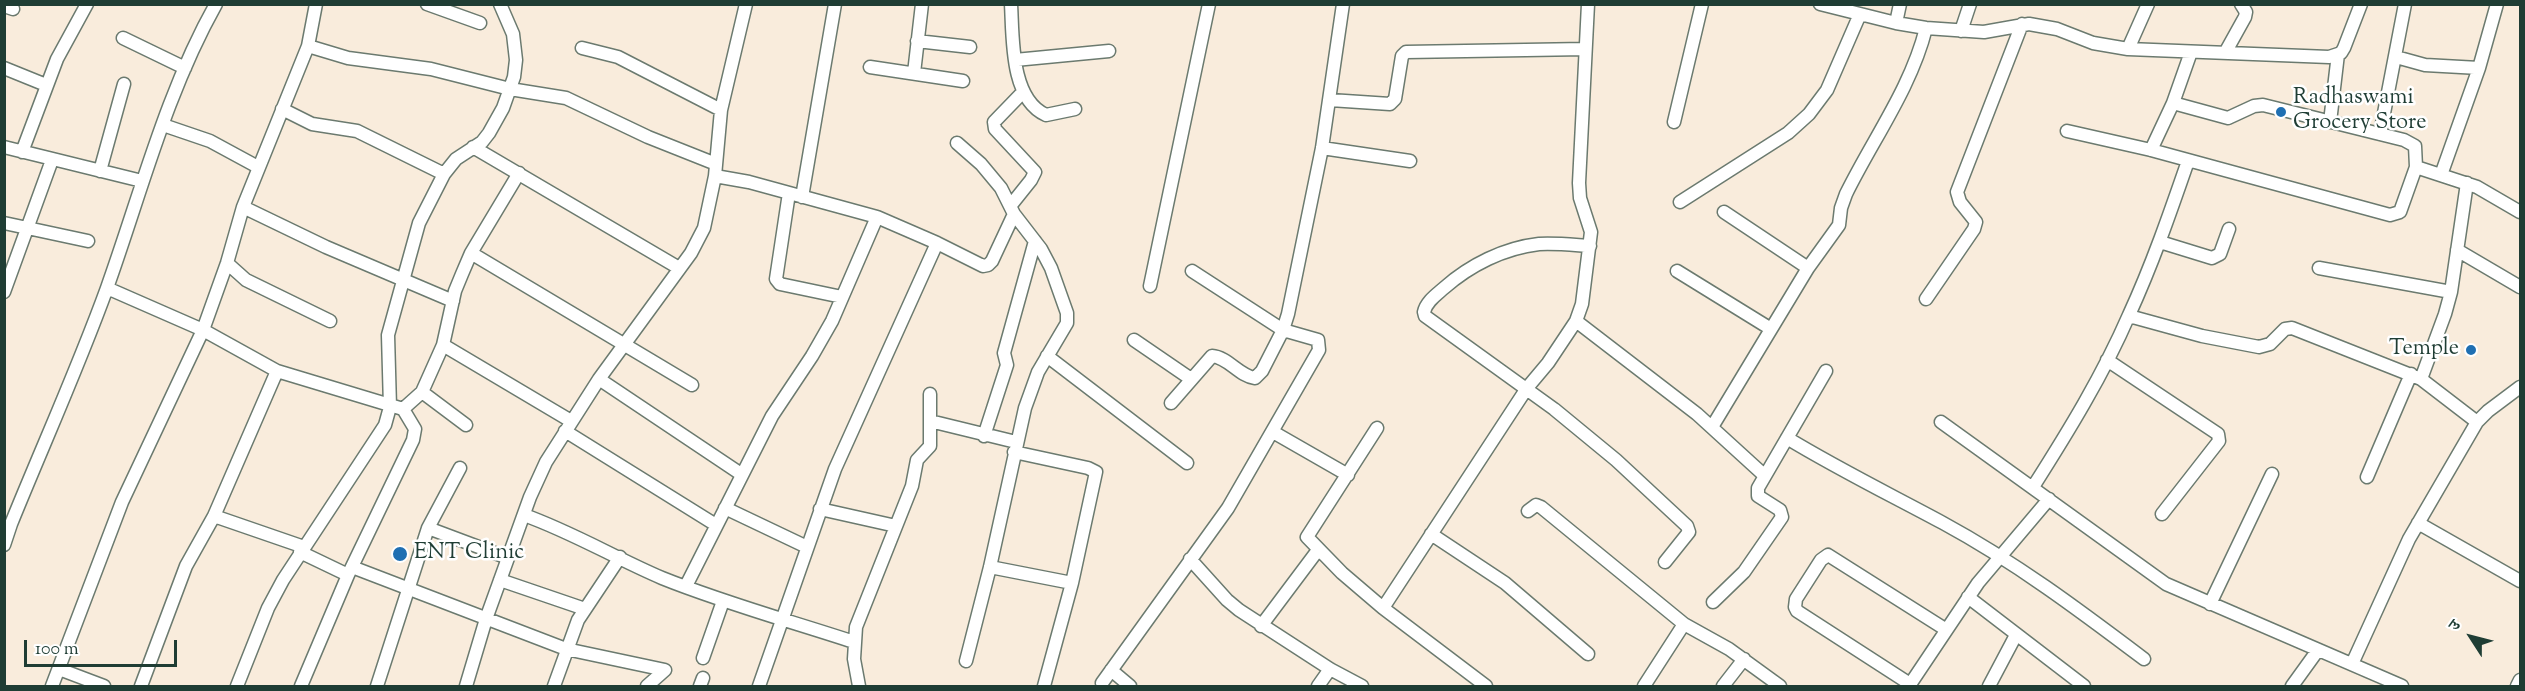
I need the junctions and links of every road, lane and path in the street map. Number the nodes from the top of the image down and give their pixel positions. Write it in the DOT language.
graph roads {
  1 [pos="87,4"];
  2 [pos="216,4"];
  3 [pos="316,4"];
  4 [pos="427,4"];
  5 [pos="500,4"];
  6 [pos="746,4"];
  7 [pos="835,4"];
  8 [pos="922,4"];
  9 [pos="1011,4"];
  10 [pos="1209,4"];
  11 [pos="1343,4"];
  12 [pos="1588,4"];
  13 [pos="1702,4"];
  14 [pos="1820,4"];
  15 [pos="1900,4"];
  16 [pos="1970,4"];
  17 [pos="2148,4"];
  18 [pos="2241,4"];
  19 [pos="2361,4"];
  20 [pos="2405,4"];
  21 [pos="2497,4"];
  22 [pos="1860,14"];
  23 [pos="480,23"];
  24 [pos="1896,23"];
  25 [pos="2022,24"];
  26 [pos="1926,28"];
  27 [pos="1961,31"];
  28 [pos="123,38"];
  29 [pos="917,41"];
  30 [pos="308,46"];
  31 [pos="970,46"];
  32 [pos="582,48"];
  33 [pos="1585,49"];
  34 [pos="2128,49"];
  35 [pos="1109,51"];
  36 [pos="2191,52"];
  37 [pos="2225,53"];
  38 [pos="2338,54"];
  39 [pos="2396,57"];
  40 [pos="1015,60"];
  41 [pos="4,68"];
  42 [pos="185,68"];
  43 [pos="870,68"];
  44 [pos="2479,68"];
  45 [pos="914,73"];
  46 [pos="963,81"];
  47 [pos="124,84"];
  48 [pos="46,85"];
  49 [pos="510,89"];
  50 [pos="1023,92"];
  51 [pos="1330,100"];
  52 [pos="2173,103"];
  53 [pos="282,109"];
  54 [pos="1075,109"];
  55 [pos="720,111"];
  56 [pos="1674,122"];
  57 [pos="2330,122"];
  58 [pos="163,125"];
  59 [pos="2067,131"];
  60 [pos="2380,134"];
  61 [pos="957,143"];
  62 [pos="4,147"];
  63 [pos="473,147"];
  64 [pos="1322,148"];
  65 [pos="2151,150"];
  66 [pos="22,152"];
  67 [pos="52,160"];
  68 [pos="1410,161"];
  69 [pos="2188,161"];
  70 [pos="258,167"];
  71 [pos="2416,167"];
  72 [pos="716,170"];
  73 [pos="100,171"];
  74 [pos="519,173"];
  75 [pos="444,174"];
  76 [pos="2441,175"];
  77 [pos="142,181"];
  78 [pos="2467,183"];
  79 [pos="789,193"];
  80 [pos="802,196"];
  81 [pos="1680,202"];
  82 [pos="243,207"];
  83 [pos="1012,209"];
  84 [pos="1724,212"];
  85 [pos="2520,212"];
  86 [pos="877,218"];
  87 [pos="4,223"];
  88 [pos="26,228"];
  89 [pos="2229,229"];
  90 [pos="88,241"];
  91 [pos="1035,241"];
  92 [pos="2160,242"];
  93 [pos="937,243"];
  94 [pos="1590,246"];
  95 [pos="2457,250"];
  96 [pos="471,253"];
  97 [pos="227,263"];
  98 [pos="679,268"];
  99 [pos="1808,268"];
  100 [pos="2319,268"];
  101 [pos="1192,271"];
  102 [pos="1677,271"];
  103 [pos="404,281"];
  104 [pos="1150,286"];
  105 [pos="2520,287"];
  106 [pos="107,288"];
  107 [pos="4,292"];
  108 [pos="2451,292"];
  109 [pos="842,297"];
  110 [pos="1926,299"];
  111 [pos="453,301"];
  112 [pos="2129,316"];
  113 [pos="330,321"];
  114 [pos="1576,321"];
  115 [pos="1771,329"];
  116 [pos="203,330"];
  117 [pos="1283,330"];
  118 [pos="1134,340"];
  119 [pos="443,345"];
  120 [pos="625,345"];
  121 [pos="1047,356"];
  122 [pos="2107,360"];
  123 [pos="277,371"];
  124 [pos="1826,371"];
  125 [pos="2416,377"];
  126 [pos="1191,379"];
  127 [pos="599,380"];
  128 [pos="692,384"];
  129 [pos="2520,387"];
  130 [pos="1527,388"];
  131 [pos="422,392"];
  132 [pos="930,394"];
  133 [pos="1172,403"];
  134 [pos="390,407"];
  135 [pos="403,409"];
  136 [pos="930,421"];
  137 [pos="1941,422"];
  138 [pos="2476,422"];
  139 [pos="466,425"];
  140 [pos="568,426"];
  141 [pos="1712,427"];
  142 [pos="1377,429"];
  143 [pos="1273,432"];
  144 [pos="984,436"];
  145 [pos="1787,438"];
  146 [pos="1015,447"];
  147 [pos="1187,463"];
  148 [pos="460,468"];
  149 [pos="741,474"];
  150 [pos="1348,474"];
  151 [pos="2272,474"];
  152 [pos="1765,476"];
  153 [pos="2367,477"];
  154 [pos="2033,487"];
  155 [pos="2049,499"];
  156 [pos="724,508"];
  157 [pos="820,509"];
  158 [pos="1528,511"];
  159 [pos="2162,514"];
  160 [pos="524,515"];
  161 [pos="214,516"];
  162 [pos="8,523"];
  163 [pos="2418,523"];
  164 [pos="716,525"];
  165 [pos="896,526"];
  166 [pos="428,528"];
  167 [pos="1431,534"];
  168 [pos="4,545"];
  169 [pos="807,547"];
  170 [pos="302,549"];
  171 [pos="1318,550"];
  172 [pos="1998,556"];
  173 [pos="620,557"];
  174 [pos="508,558"];
  175 [pos="1190,559"];
  176 [pos="1665,562"];
  177 [pos="990,567"];
  178 [pos="350,571"];
  179 [pos="500,580"];
  180 [pos="2520,581"];
  181 [pos="1072,583"];
  182 [pos="686,586"];
  183 [pos="406,589"];
  184 [pos="1968,597"];
  185 [pos="723,601"];
  186 [pos="1713,602"];
  187 [pos="2210,603"];
  188 [pos="1383,608"];
  189 [pos="585,609"];
  190 [pos="781,618"];
  191 [pos="486,619"];
  192 [pos="1684,624"];
  193 [pos="1262,626"];
  194 [pos="1945,629"];
  195 [pos="2016,636"];
  196 [pos="854,642"];
  197 [pos="566,649"];
  198 [pos="2318,650"];
  199 [pos="1588,654"];
  200 [pos="703,658"];
  201 [pos="1744,659"];
  202 [pos="2144,659"];
  203 [pos="966,661"];
  204 [pos="2352,664"];
  205 [pos="59,669"];
  206 [pos="1330,669"];
  207 [pos="1111,670"];
  208 [pos="2520,680"];
  209 [pos="1102,682"];
  210 [pos="1910,686"];
  211 [pos="52,687"];
  212 [pos="104,687"];
  213 [pos="141,687"];
  214 [pos="237,687"];
  215 [pos="301,687"];
  216 [pos="378,687"];
  217 [pos="465,687"];
  218 [pos="554,687"];
  219 [pos="647,687"];
  220 [pos="759,687"];
  221 [pos="859,687"];
  222 [pos="1044,687"];
  223 [pos="1130,687"];
  224 [pos="1318,687"];
  225 [pos="1362,687"];
  226 [pos="1486,687"];
  227 [pos="1644,687"];
  228 [pos="1723,687"];
  229 [pos="1780,687"];
  230 [pos="1989,687"];
  231 [pos="2084,687"];
  232 [pos="2292,687"];
  233 [pos="2402,687"];
  234 [pos="2517,687"];
  1 -- 48 [label="street"];
  2 -- 42 [label="street"];
  3 -- 30 [label="street"];
  4 -- 23 [label="street"];
  5 -- 49 [label="street"];
  6 -- 55 [label="street"];
  7 -- 80 [label="street"];
  8 -- 29 [label="street"];
  9 -- 40 [label="street"];
  10 -- 104 [label="street"];
  11 -- 51 [label="street"];
  12 -- 33 [label="street"];
  13 -- 56 [label="street"];
  14 -- 22 [label="street"];
  15 -- 24 [label="street"];
  16 -- 27 [label="street"];
  17 -- 34 [label="street"];
  18 -- 37 [label="street"];
  19 -- 38 [label="street"];
  20 -- 39 [label="street"];
  21 -- 44 [label="street"];
  22 -- 24 [label="street"];
  22 -- 81 [label="street"];
  24 -- 26 [label="street"];
  25 -- 27 [label="street"];
  25 -- 34 [label="street"];
  25 -- 110 [label="street"];
  26 -- 27 [label="street"];
  26 -- 99 [label="street"];
  28 -- 42 [label="street"];
  29 -- 31 [label="street"];
  29 -- 45 [label="street"];
  30 -- 49 [label="street"];
  30 -- 53 [label="street"];
  32 -- 55 [label="street"];
  33 -- 51 [label="street"];
  33 -- 94 [label="street"];
  34 -- 36 [label="street"];
  35 -- 40 [label="street"];
  36 -- 37 [label="street"];
  36 -- 52 [label="street"];
  37 -- 38 [label="street"];
  38 -- 57 [label="street"];
  39 -- 44 [label="street"];
  39 -- 60 [label="street"];
  40 -- 50 [label="street"];
  41 -- 48 [label="street"];
  42 -- 58 [label="street"];
  43 -- 45 [label="street"];
  44 -- 76 [label="street"];
  45 -- 46 [label="street"];
  47 -- 73 [label="street"];
  48 -- 66 [label="street"];
  49 -- 63 [label="street"];
  49 -- 72 [label="street"];
  50 -- 54 [label="street"];
  50 -- 83 [label="street"];
  51 -- 64 [label="street"];
  52 -- 57 [label="street"];
  52 -- 65 [label="street"];
  53 -- 70 [label="street"];
  53 -- 75 [label="street"];
  55 -- 72 [label="street"];
  57 -- 60 [label="street"];
  58 -- 70 [label="street"];
  58 -- 77 [label="street"];
  59 -- 65 [label="street"];
  60 -- 71 [label="street"];
  61 -- 83 [label="street"];
  62 -- 66 [label="street"];
  63 -- 74 [label="street"];
  63 -- 75 [label="street"];
  64 -- 68 [label="street"];
  64 -- 117 [label="street"];
  65 -- 69 [label="street"];
  66 -- 67 [label="street"];
  67 -- 73 [label="street"];
  67 -- 88 [label="street"];
  69 -- 71 [label="street"];
  69 -- 92 [label="street"];
  70 -- 82 [label="street"];
  71 -- 76 [label="street"];
  72 -- 79 [label="street"];
  72 -- 98 [label="street"];
  73 -- 77 [label="street"];
  74 -- 96 [label="street"];
  74 -- 98 [label="street"];
  75 -- 103 [label="street"];
  76 -- 78 [label="street"];
  77 -- 106 [label="street"];
  78 -- 85 [label="street"];
  78 -- 95 [label="street"];
  79 -- 80 [label="street"];
  79 -- 109 [label="street"];
  80 -- 86 [label="street"];
  82 -- 97 [label="street"];
  82 -- 103 [label="street"];
  83 -- 91 [label="street"];
  83 -- 93 [label="street"];
  84 -- 99 [label="street"];
  86 -- 93 [label="street"];
  86 -- 109 [label="street"];
  87 -- 88 [label="street"];
  88 -- 90 [label="street"];
  88 -- 107 [label="street"];
  89 -- 92 [label="street"];
  91 -- 121 [label="street"];
  91 -- 144 [label="street"];
  92 -- 112 [label="street"];
  93 -- 157 [label="street"];
  94 -- 114 [label="street"];
  94 -- 130 [label="street"];
  95 -- 105 [label="street"];
  95 -- 108 [label="street"];
  96 -- 111 [label="street"];
  96 -- 120 [label="street"];
  97 -- 113 [label="street"];
  97 -- 116 [label="street"];
  98 -- 120 [label="street"];
  99 -- 115 [label="street"];
  100 -- 108 [label="street"];
  101 -- 117 [label="street"];
  102 -- 115 [label="street"];
  103 -- 111 [label="street"];
  103 -- 134 [label="street"];
  106 -- 116 [label="street"];
  106 -- 162 [label="street"];
  108 -- 125 [label="street"];
  109 -- 149 [label="street"];
  111 -- 119 [label="street"];
  112 -- 122 [label="street"];
  112 -- 125 [label="street"];
  114 -- 130 [label="street"];
  114 -- 141 [label="street"];
  115 -- 141 [label="street"];
  116 -- 123 [label="street"];
  116 -- 205 [label="street"];
  117 -- 126 [label="street"];
  117 -- 143 [label="street"];
  118 -- 126 [label="street"];
  119 -- 131 [label="street"];
  119 -- 140 [label="street"];
  120 -- 127 [label="street"];
  120 -- 128 [label="street"];
  121 -- 146 [label="street"];
  121 -- 147 [label="street"];
  122 -- 154 [label="street"];
  122 -- 159 [label="street"];
  123 -- 134 [label="street"];
  123 -- 161 [label="street"];
  124 -- 145 [label="street"];
  125 -- 138 [label="street"];
  125 -- 153 [label="street"];
  126 -- 133 [label="street"];
  127 -- 140 [label="street"];
  127 -- 149 [label="street"];
  129 -- 138 [label="street"];
  130 -- 167 [label="street"];
  130 -- 176 [label="street"];
  131 -- 135 [label="street"];
  131 -- 139 [label="street"];
  132 -- 136 [label="street"];
  134 -- 135 [label="street"];
  134 -- 170 [label="street"];
  135 -- 178 [label="street"];
  136 -- 144 [label="street"];
  136 -- 165 [label="street"];
  137 -- 154 [label="street"];
  138 -- 163 [label="street"];
  140 -- 160 [label="street"];
  140 -- 164 [label="street"];
  141 -- 152 [label="street"];
  142 -- 150 [label="street"];
  143 -- 150 [label="street"];
  143 -- 175 [label="street"];
  144 -- 146 [label="street"];
  145 -- 152 [label="street"];
  145 -- 172 [label="street"];
  146 -- 177 [label="street"];
  146 -- 181 [label="street"];
  148 -- 166 [label="street"];
  149 -- 156 [label="street"];
  150 -- 171 [label="street"];
  151 -- 187 [label="street"];
  152 -- 186 [label="street"];
  154 -- 155 [label="street"];
  155 -- 172 [label="street"];
  155 -- 187 [label="street"];
  156 -- 164 [label="street"];
  156 -- 169 [label="street"];
  157 -- 165 [label="street"];
  157 -- 169 [label="street"];
  158 -- 192 [label="street"];
  160 -- 173 [label="street"];
  160 -- 174 [label="street"];
  161 -- 170 [label="street"];
  161 -- 213 [label="street"];
  162 -- 168 [label="street"];
  163 -- 180 [label="street"];
  163 -- 204 [label="street"];
  164 -- 182 [label="street"];
  165 -- 196 [label="street"];
  166 -- 174 [label="street"];
  166 -- 183 [label="street"];
  167 -- 188 [label="street"];
  167 -- 199 [label="street"];
  169 -- 190 [label="street"];
  170 -- 178 [label="street"];
  170 -- 214 [label="street"];
  171 -- 188 [label="street"];
  171 -- 193 [label="street"];
  172 -- 184 [label="street"];
  172 -- 202 [label="street"];
  173 -- 182 [label="street"];
  173 -- 189 [label="street"];
  174 -- 179 [label="street"];
  175 -- 193 [label="street"];
  175 -- 207 [label="street"];
  177 -- 181 [label="street"];
  177 -- 203 [label="street"];
  178 -- 183 [label="street"];
  178 -- 215 [label="street"];
  179 -- 189 [label="street"];
  179 -- 191 [label="street"];
  181 -- 222 [label="street"];
  182 -- 185 [label="street"];
  183 -- 191 [label="street"];
  183 -- 216 [label="street"];
  184 -- 194 [label="street"];
  184 -- 195 [label="street"];
  185 -- 190 [label="street"];
  185 -- 200 [label="street"];
  187 -- 198 [label="street"];
  188 -- 226 [label="street"];
  189 -- 197 [label="street"];
  190 -- 196 [label="street"];
  190 -- 220 [label="street"];
  191 -- 197 [label="street"];
  191 -- 217 [label="street"];
  192 -- 201 [label="street"];
  192 -- 227 [label="street"];
  193 -- 206 [label="street"];
  194 -- 210 [label="street"];
  194 -- 210 [label="street"];
  195 -- 230 [label="street"];
  195 -- 231 [label="street"];
  196 -- 221 [label="street"];
  197 -- 218 [label="street"];
  197 -- 219 [label="street"];
  198 -- 204 [label="street"];
  198 -- 232 [label="street"];
  201 -- 228 [label="street"];
  201 -- 229 [label="street"];
  204 -- 233 [label="street"];
  205 -- 211 [label="street"];
  205 -- 212 [label="street"];
  206 -- 224 [label="street"];
  206 -- 225 [label="street"];
  207 -- 209 [label="street"];
  207 -- 223 [label="street"];
  208 -- 234 [label="street"];
}
